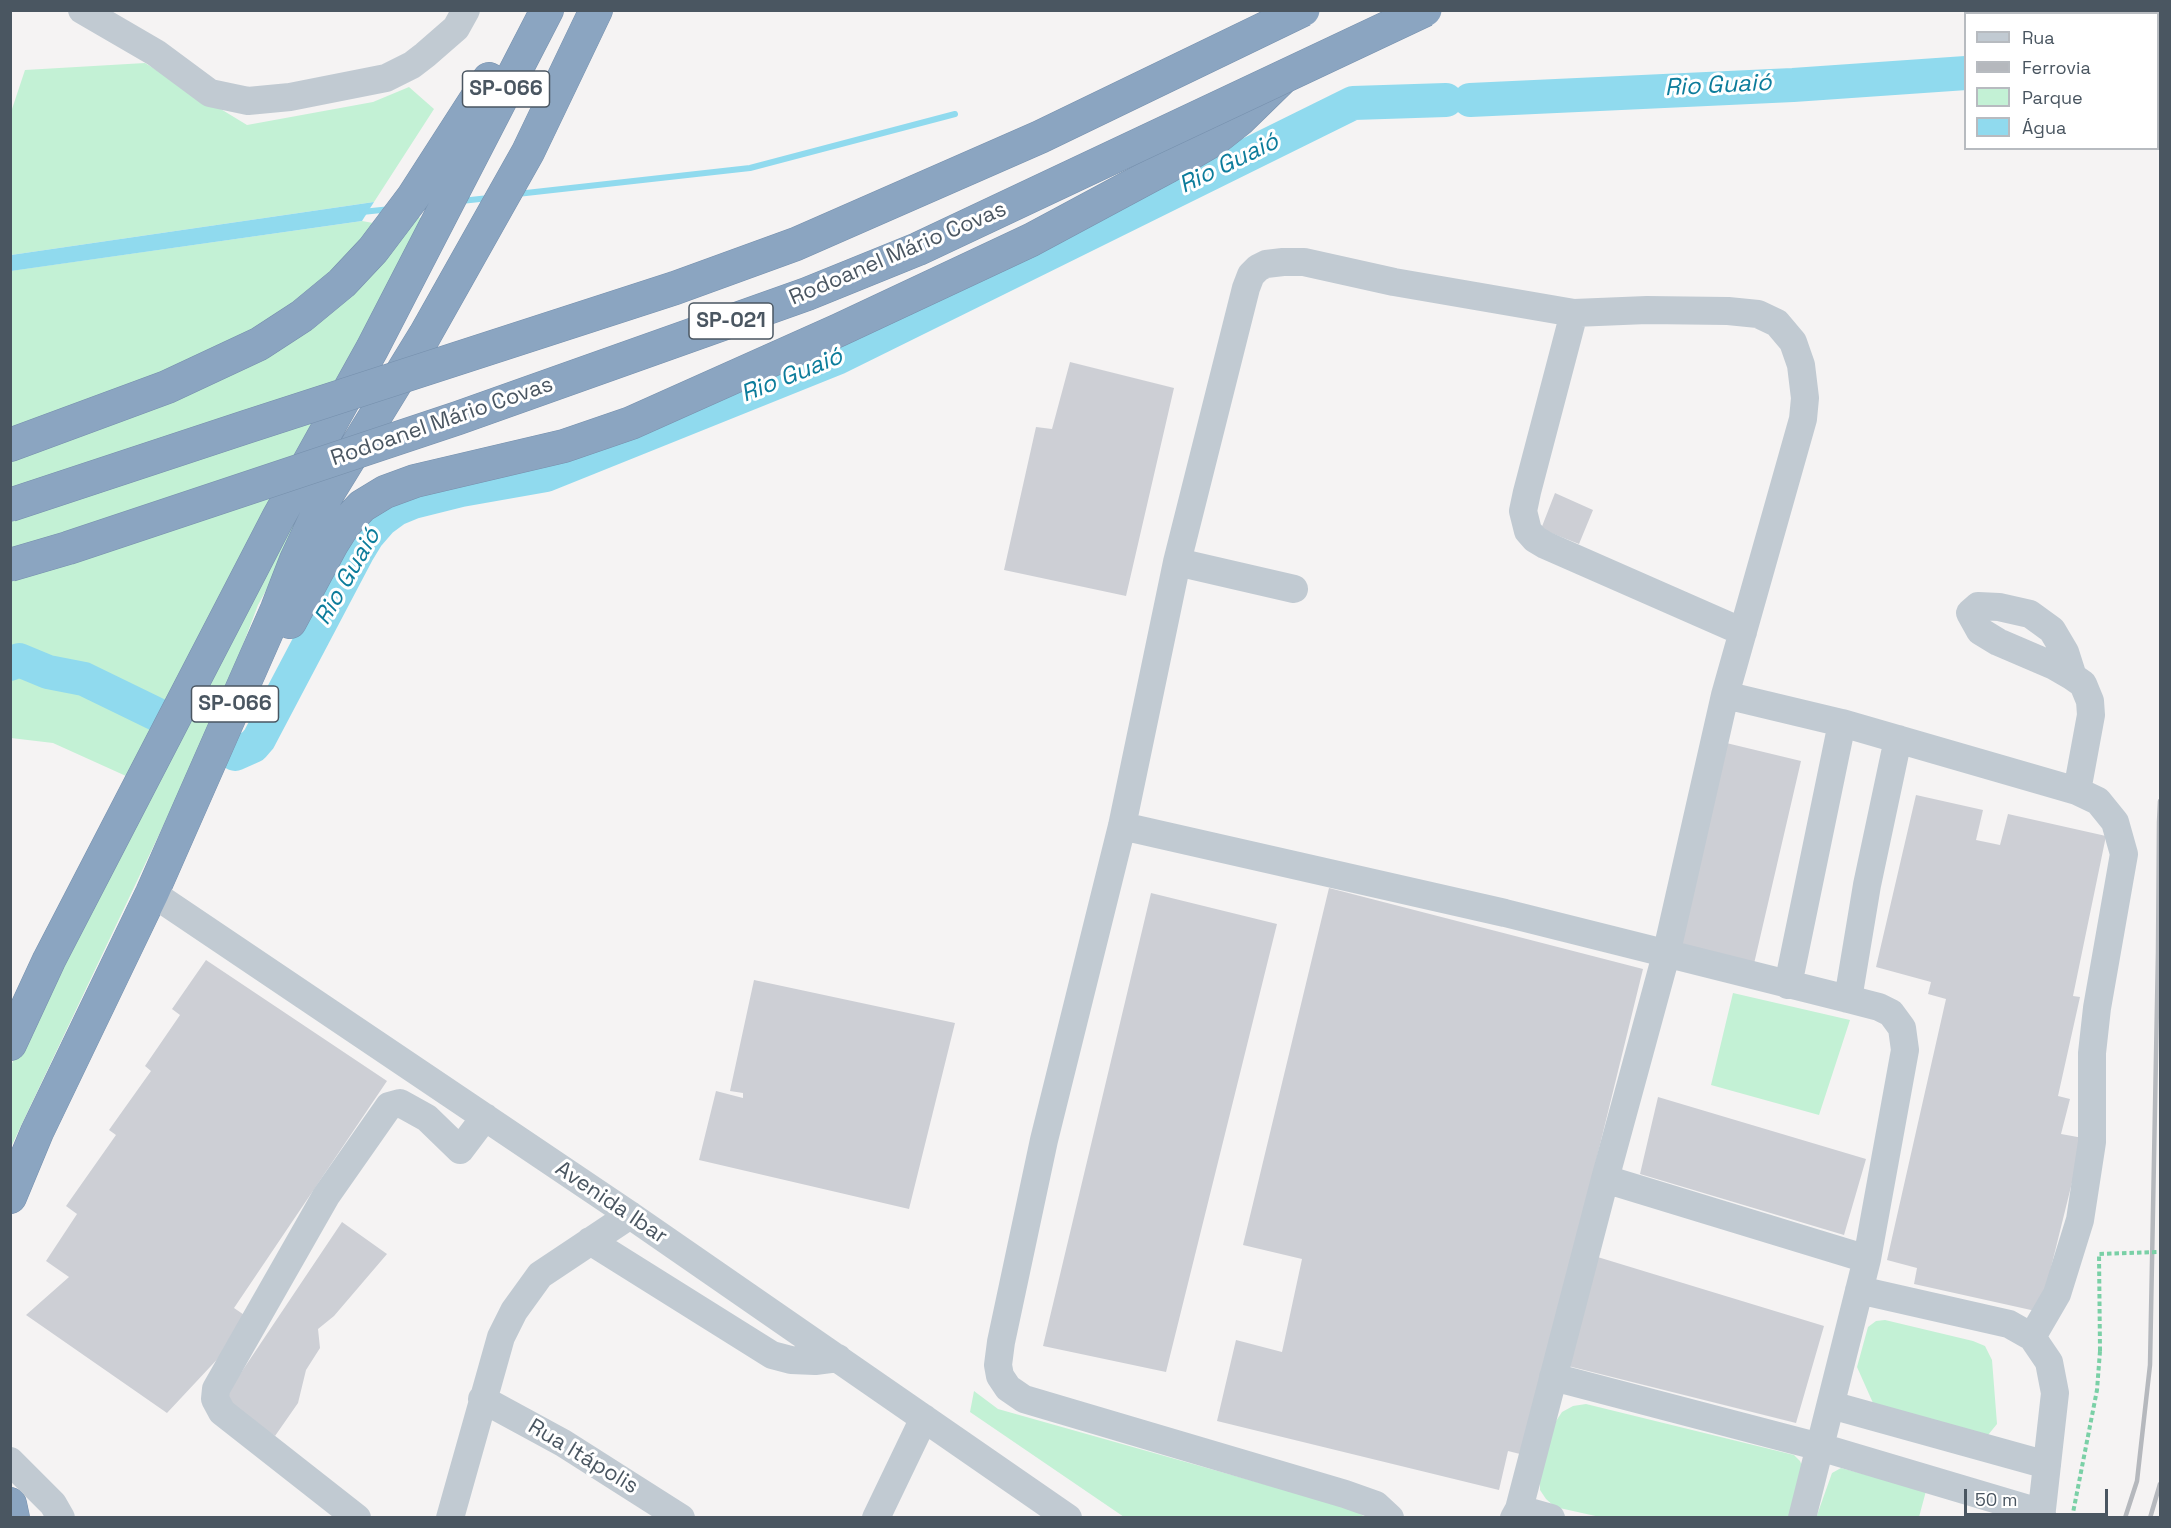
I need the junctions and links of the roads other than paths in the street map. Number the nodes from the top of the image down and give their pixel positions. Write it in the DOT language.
graph roads {
  1 [pos="82,10"];
  2 [pos="466,10"];
  3 [pos="536,10"];
  4 [pos="547,10"];
  5 [pos="596,10"];
  6 [pos="1303,10"];
  7 [pos="1425,10"];
  8 [pos="1281,80"];
  9 [pos="450,165"];
  10 [pos="1575,313"];
  11 [pos="10,445"];
  12 [pos="10,505"];
  13 [pos="1177,562"];
  14 [pos="10,565"];
  15 [pos="1294,589"];
  16 [pos="1743,632"];
  17 [pos="2073,677"];
  18 [pos="1725,695"];
  19 [pos="1842,723"];
  20 [pos="225,728"];
  21 [pos="1898,739"];
  22 [pos="2077,791"];
  23 [pos="1122,826"];
  24 [pos="152,893"];
  25 [pos="1666,955"];
  26 [pos="1788,985"];
  27 [pos="1848,999"];
  28 [pos="10,1044"];
  29 [pos="485,1117"];
  30 [pos="1605,1179"];
  31 [pos="10,1197"];
  32 [pos="630,1215"];
  33 [pos="590,1241"];
  34 [pos="1867,1259"];
  35 [pos="1859,1290"];
  36 [pos="2032,1337"];
  37 [pos="838,1358"];
  38 [pos="1553,1377"];
  39 [pos="482,1399"];
  40 [pos="1831,1405"];
  41 [pos="924,1418"];
  42 [pos="1820,1447"];
  43 [pos="10,1461"];
  44 [pos="2047,1465"];
  45 [pos="10,1504"];
  46 [pos="1517,1514"];
  47 [pos="2041,1515"];
  48 [pos="13,1518"];
  49 [pos="61,1518"];
  50 [pos="357,1518"];
  51 [pos="450,1518"];
  52 [pos="681,1518"];
  53 [pos="876,1518"];
  54 [pos="1068,1518"];
  55 [pos="1390,1518"];
  56 [pos="1551,1518"];
  57 [pos="1802,1518"];
  1 -- 2 [label="street"];
  3 -- 9 [label="highway"];
  4 -- 9 [label="highway, SP-066"];
  5 -- 20 [label="highway, SP-066"];
  6 -- 12 [label="highway, SP-021, bridge"];
  7 -- 8 [label="highway, Rodoanel Mário Covas / SP-021, bridge"];
  8 -- 14 [label="highway, Rodoanel Mário Covas / SP-021, bridge"];
  8 -- 20 [label="highway"];
  9 -- 11 [label="highway"];
  9 -- 28 [label="highway, SP-066"];
  10 -- 13 [label="street"];
  10 -- 16 [label="street"];
  10 -- 16 [label="street"];
  13 -- 15 [label="street"];
  13 -- 23 [label="street"];
  16 -- 18 [label="street"];
  17 -- 22 [label="street"];
  18 -- 19 [label="street"];
  18 -- 25 [label="street"];
  19 -- 21 [label="street"];
  19 -- 26 [label="street"];
  20 -- 24 [label="highway, SP-066"];
  21 -- 22 [label="street"];
  21 -- 27 [label="street"];
  22 -- 36 [label="street"];
  23 -- 25 [label="street"];
  23 -- 55 [label="street"];
  24 -- 29 [label="street, Avenida Ibar"];
  24 -- 31 [label="highway, SP-066"];
  25 -- 26 [label="street"];
  25 -- 30 [label="street"];
  26 -- 27 [label="street"];
  27 -- 34 [label="street"];
  29 -- 32 [label="street, Avenida Ibar"];
  29 -- 50 [label="street"];
  30 -- 34 [label="street"];
  30 -- 38 [label="street"];
  32 -- 33 [label="street"];
  32 -- 37 [label="street, Avenida Ibar"];
  33 -- 37 [label="street"];
  33 -- 39 [label="street"];
  34 -- 35 [label="street"];
  35 -- 36 [label="street"];
  35 -- 40 [label="street"];
  36 -- 44 [label="street"];
  37 -- 41 [label="street, Avenida Ibar"];
  38 -- 42 [label="street"];
  38 -- 46 [label="street"];
  39 -- 51 [label="street"];
  39 -- 52 [label="street, Rua Itápolis"];
  40 -- 42 [label="street"];
  40 -- 44 [label="street"];
  41 -- 53 [label="street"];
  41 -- 54 [label="street, Avenida Ibar"];
  42 -- 47 [label="street"];
  42 -- 57 [label="street"];
  43 -- 49 [label="street"];
  44 -- 47 [label="street"];
  45 -- 48 [label="highway"];
  46 -- 56 [label="street"];
}
